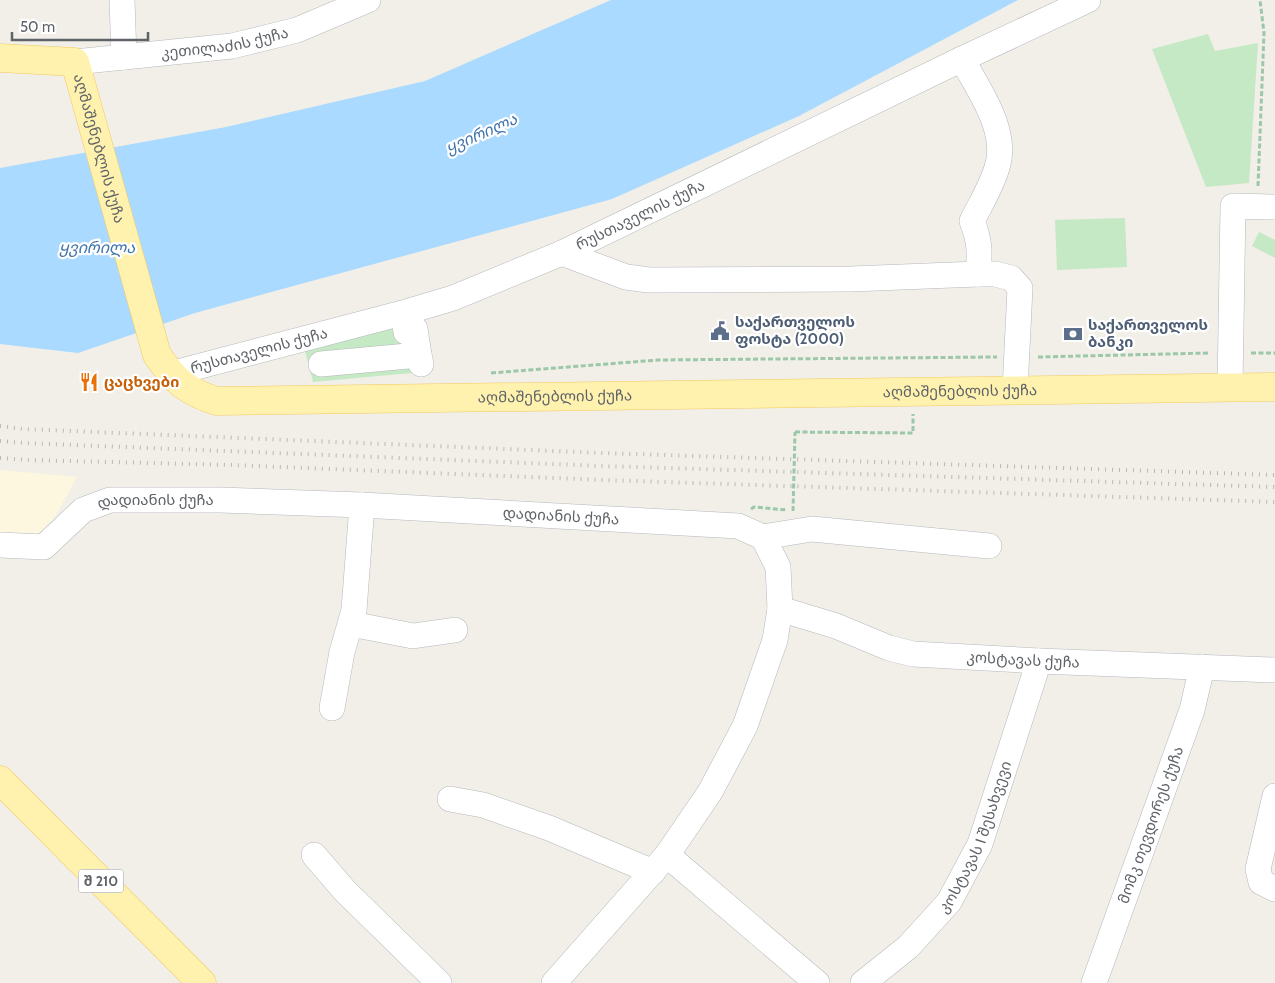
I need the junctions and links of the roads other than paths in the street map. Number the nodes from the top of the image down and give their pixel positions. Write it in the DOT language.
graph roads {
  1 [pos="122,0"];
  2 [pos="1088,0"];
  3 [pos="358,2"];
  4 [pos="124,57"];
  5 [pos="0,58"];
  6 [pos="962,59"];
  7 [pos="75,62"];
  8 [pos="1267,207"];
  9 [pos="562,253"];
  10 [pos="978,274"];
  11 [pos="405,323"];
  12 [pos="369,333"];
  13 [pos="321,364"];
  14 [pos="375,364"];
  15 [pos="164,365"];
  16 [pos="1230,387"];
  17 [pos="1275,387"];
  18 [pos="1015,390"];
  19 [pos="362,505"];
  20 [pos="763,537"];
  21 [pos="0,545"];
  22 [pos="989,546"];
  23 [pos="780,609"];
  24 [pos="351,624"];
  25 [pos="455,630"];
  26 [pos="1039,661"];
  27 [pos="1202,667"];
  28 [pos="1275,670"];
  29 [pos="332,708"];
  30 [pos="0,780"];
  31 [pos="1275,796"];
  32 [pos="450,799"];
  33 [pos="314,855"];
  34 [pos="660,864"];
  35 [pos="1275,889"];
  36 [pos="202,983"];
  37 [pos="439,983"];
  38 [pos="554,983"];
  39 [pos="817,983"];
  40 [pos="863,983"];
  41 [pos="1094,983"];
  1 -- 4 [label="street"];
  2 -- 6 [label="street, რუსთაველის ქუჩა"];
  3 -- 4 [label="street, კეთილაძის ქუჩა"];
  4 -- 7 [label="street, კეთილაძის ქუჩა"];
  5 -- 7 [label="main road"];
  6 -- 9 [label="street, რუსთაველის ქუჩა"];
  6 -- 10 [label="street"];
  7 -- 15 [label="main road, აღმაშენებლის ქუჩა"];
  8 -- 16 [label="street"];
  9 -- 10 [label="street"];
  9 -- 15 [label="street, რუსთაველის ქუჩა"];
  10 -- 18 [label="street"];
  11 -- 14 [label="street"];
  12 -- 14 [label="street"];
  13 -- 14 [label="street"];
  15 -- 18 [label="main road, აღმაშენებლის ქუჩა"];
  16 -- 17 [label="main road, აღმაშენებლის ქუჩა"];
  16 -- 18 [label="main road, აღმაშენებლის ქუჩა"];
  19 -- 20 [label="street, დადიანის ქუჩა"];
  19 -- 21 [label="street, დადიანის ქუჩა"];
  19 -- 24 [label="street"];
  20 -- 22 [label="street"];
  20 -- 23 [label="street"];
  23 -- 26 [label="street, კოსტავას ქუჩა"];
  23 -- 34 [label="street"];
  24 -- 25 [label="street"];
  24 -- 29 [label="street"];
  26 -- 27 [label="street, კოსტავას ქუჩა"];
  26 -- 40 [label="street, კოსტავას I შესახვევი"];
  27 -- 28 [label="street, კოსტავას ქუჩა"];
  27 -- 41 [label="street, მომკ თევდორეს ქუჩა"];
  30 -- 36 [label="main road, შ 210"];
  31 -- 35 [label="street"];
  32 -- 34 [label="street"];
  33 -- 37 [label="street"];
  34 -- 38 [label="street"];
  34 -- 39 [label="street"];
}
